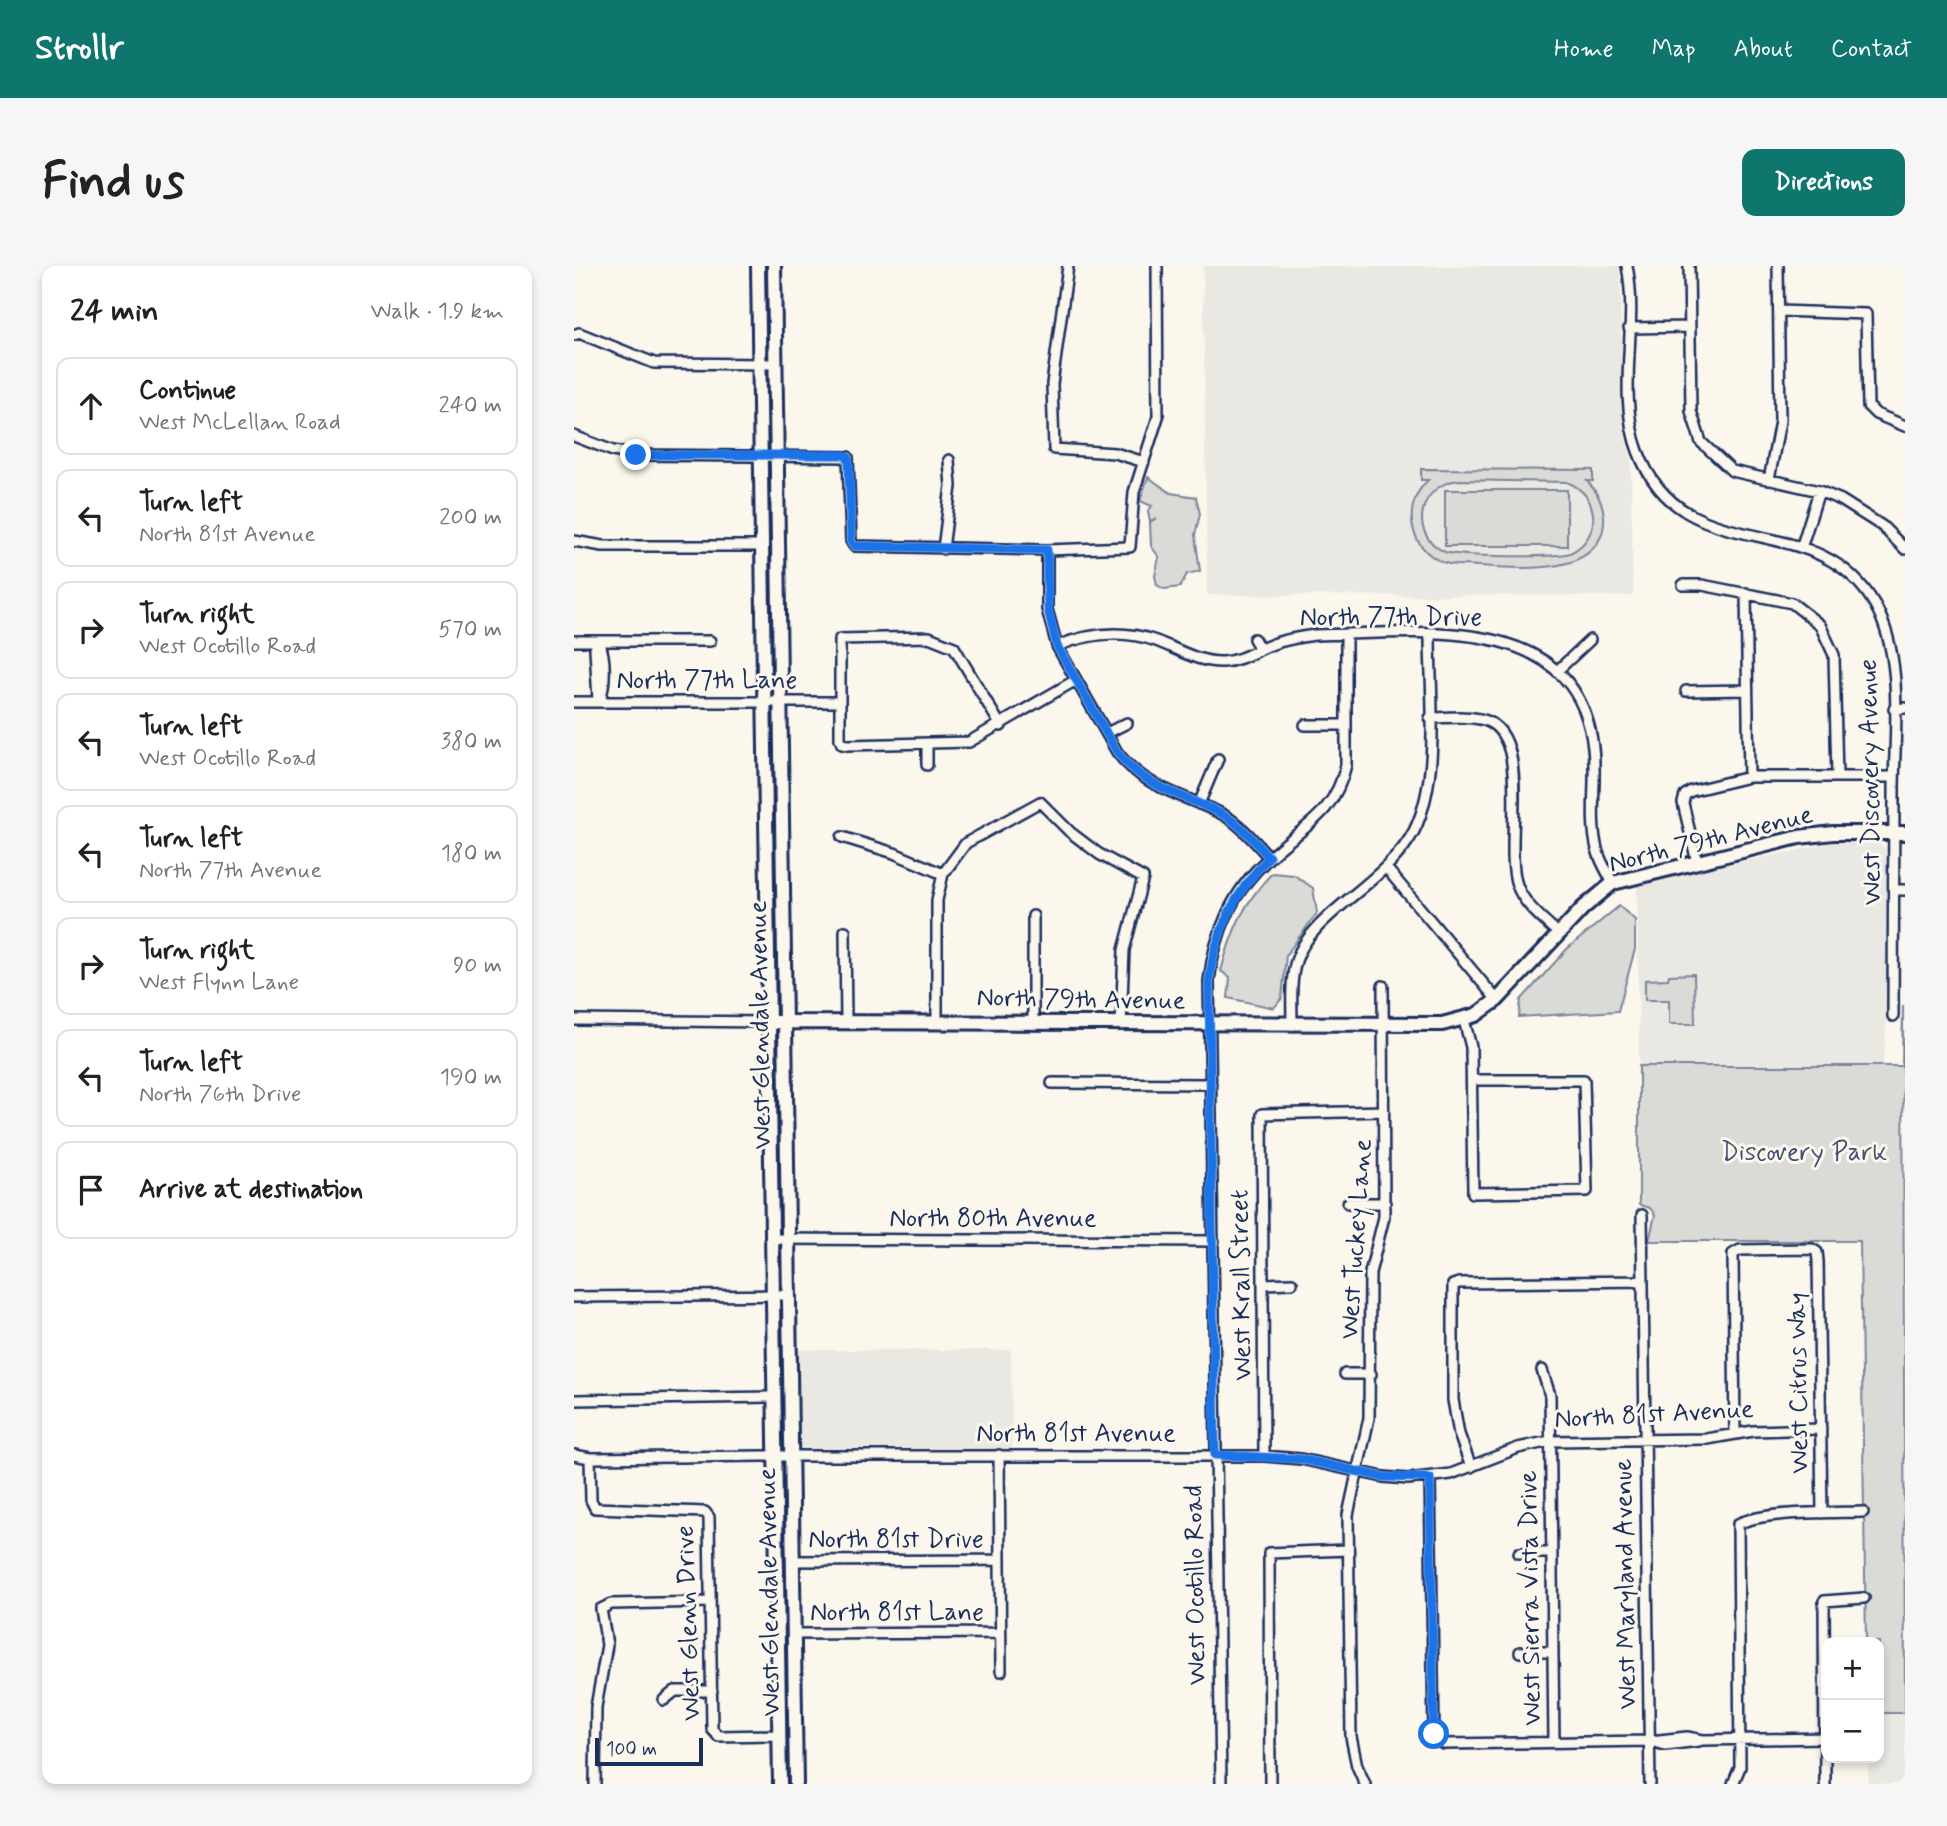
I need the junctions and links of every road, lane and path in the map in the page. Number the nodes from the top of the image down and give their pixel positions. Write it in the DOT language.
graph roads {
  1 [pos="758,266"];
  2 [pos="774,266"];
  3 [pos="1068,266"];
  4 [pos="1157,266"];
  5 [pos="1689,266"];
  6 [pos="1778,266"];
  7 [pos="1628,268"];
  8 [pos="1779,311"];
  9 [pos="1690,327"];
  10 [pos="1629,328"];
  11 [pos="576,331"];
  12 [pos="775,364"];
  13 [pos="759,365"];
  14 [pos="1905,426"];
  15 [pos="574,436"];
  16 [pos="760,456"];
  17 [pos="777,456"];
  18 [pos="949,460"];
  19 [pos="1144,462"];
  20 [pos="1769,480"];
  21 [pos="1819,491"];
  22 [pos="574,541"];
  23 [pos="1802,545"];
  24 [pos="762,546"];
  25 [pos="943,549"];
  26 [pos="1905,549"];
  27 [pos="1047,550"];
  28 [pos="1684,585"];
  29 [pos="1746,593"];
  30 [pos="1346,635"];
  31 [pos="1430,635"];
  32 [pos="961,638"];
  33 [pos="1254,639"];
  34 [pos="1590,640"];
  35 [pos="574,641"];
  36 [pos="599,641"];
  37 [pos="710,641"];
  38 [pos="1057,646"];
  39 [pos="954,647"];
  40 [pos="1259,649"];
  41 [pos="1558,671"];
  42 [pos="1076,680"];
  43 [pos="1747,690"];
  44 [pos="1686,691"];
  45 [pos="574,702"];
  46 [pos="599,702"];
  47 [pos="764,702"];
  48 [pos="780,702"];
  49 [pos="839,702"];
  50 [pos="1905,708"];
  51 [pos="1894,709"];
  52 [pos="1430,718"];
  53 [pos="1127,723"];
  54 [pos="1346,724"];
  55 [pos="1305,725"];
  56 [pos="1001,726"];
  57 [pos="1107,733"];
  58 [pos="927,745"];
  59 [pos="1218,759"];
  60 [pos="927,765"];
  61 [pos="1749,777"];
  62 [pos="1837,777"];
  63 [pos="1894,777"];
  64 [pos="1199,804"];
  65 [pos="1899,833"];
  66 [pos="842,837"];
  67 [pos="1269,857"];
  68 [pos="1697,862"];
  69 [pos="1387,869"];
  70 [pos="943,874"];
  71 [pos="1613,883"];
  72 [pos="1894,890"];
  73 [pos="1905,890"];
  74 [pos="1033,916"];
  75 [pos="845,931"];
  76 [pos="1559,934"];
  77 [pos="1383,986"];
  78 [pos="1497,1000"];
  79 [pos="1893,1016"];
  80 [pos="574,1020"];
  81 [pos="1464,1020"];
  82 [pos="937,1021"];
  83 [pos="768,1022"];
  84 [pos="784,1023"];
  85 [pos="846,1023"];
  86 [pos="1034,1024"];
  87 [pos="1208,1024"];
  88 [pos="1121,1025"];
  89 [pos="1292,1025"];
  90 [pos="1384,1026"];
  91 [pos="1472,1080"];
  92 [pos="1052,1083"];
  93 [pos="1210,1084"];
  94 [pos="1384,1111"];
  95 [pos="1348,1203"];
  96 [pos="1385,1203"];
  97 [pos="1642,1215"];
  98 [pos="771,1239"];
  99 [pos="787,1239"];
  100 [pos="1214,1241"];
  101 [pos="1643,1281"];
  102 [pos="1292,1283"];
  103 [pos="1263,1284"];
  104 [pos="788,1295"];
  105 [pos="772,1296"];
  106 [pos="574,1297"];
  107 [pos="1542,1370"];
  108 [pos="1345,1374"];
  109 [pos="1371,1374"];
  110 [pos="774,1397"];
  111 [pos="574,1400"];
  112 [pos="1821,1429"];
  113 [pos="1735,1434"];
  114 [pos="1645,1440"];
  115 [pos="1550,1441"];
  116 [pos="999,1454"];
  117 [pos="574,1455"];
  118 [pos="775,1455"];
  119 [pos="1215,1455"];
  120 [pos="791,1456"];
  121 [pos="1264,1456"];
  122 [pos="590,1458"];
  123 [pos="1471,1467"];
  124 [pos="1355,1470"];
  125 [pos="1430,1478"];
  126 [pos="1822,1513"];
  127 [pos="1863,1513"];
  128 [pos="1349,1550"];
  129 [pos="1519,1553"];
  130 [pos="1552,1553"];
  131 [pos="1000,1560"];
  132 [pos="793,1561"];
  133 [pos="1864,1598"];
  134 [pos="710,1602"];
  135 [pos="1000,1633"];
  136 [pos="794,1634"];
  137 [pos="1520,1652"];
  138 [pos="1553,1652"];
  139 [pos="1001,1671"];
  140 [pos="778,1672"];
  141 [pos="712,1690"];
  142 [pos="664,1700"];
  143 [pos="1825,1700"];
  144 [pos="796,1732"];
  145 [pos="779,1735"];
  146 [pos="1821,1738"];
  147 [pos="1740,1739"];
  148 [pos="1650,1741"];
  149 [pos="1554,1742"];
  150 [pos="1825,1763"];
  151 [pos="595,1784"];
  152 [pos="780,1784"];
  153 [pos="796,1784"];
  154 [pos="1221,1784"];
  155 [pos="1270,1784"];
  156 [pos="1365,1784"];
  157 [pos="1650,1784"];
  158 [pos="1733,1784"];
  159 [pos="1825,1784"];
  1 -- 13 [label="main road, West Glendale Avenue"];
  2 -- 12 [label="main road, West Glendale Avenue"];
  3 -- 19 [label="street"];
  4 -- 19 [label="street"];
  5 -- 9 [label="street"];
  6 -- 8 [label="street"];
  7 -- 10 [label="street"];
  8 -- 14 [label="street"];
  8 -- 20 [label="street"];
  9 -- 10 [label="street"];
  9 -- 20 [label="street"];
  10 -- 23 [label="street"];
  11 -- 13 [label="street"];
  12 -- 13 [label="street"];
  12 -- 17 [label="main road, West Glendale Avenue"];
  13 -- 16 [label="main road, West Glendale Avenue"];
  15 -- 16 [label="street"];
  16 -- 17 [label="street"];
  16 -- 24 [label="main road, West Glendale Avenue"];
  17 -- 25 [label="street"];
  17 -- 48 [label="main road, West Glendale Avenue"];
  18 -- 25 [label="street"];
  19 -- 27 [label="street"];
  20 -- 21 [label="street"];
  21 -- 23 [label="street"];
  21 -- 26 [label="street"];
  22 -- 24 [label="street"];
  23 -- 51 [label="street, West Discovery Avenue"];
  24 -- 47 [label="main road, West Glendale Avenue"];
  25 -- 27 [label="street"];
  27 -- 38 [label="street"];
  28 -- 29 [label="street"];
  29 -- 43 [label="street"];
  29 -- 62 [label="street"];
  30 -- 31 [label="street, North 77th Drive"];
  30 -- 40 [label="street, North 77th Drive"];
  30 -- 54 [label="street"];
  31 -- 41 [label="street, North 77th Drive"];
  31 -- 52 [label="street"];
  32 -- 39 [label="street"];
  33 -- 40 [label="street"];
  34 -- 41 [label="street"];
  35 -- 36 [label="street"];
  36 -- 37 [label="street"];
  36 -- 46 [label="street"];
  38 -- 40 [label="street, North 77th Drive"];
  38 -- 42 [label="street"];
  39 -- 49 [label="street"];
  39 -- 56 [label="street"];
  41 -- 71 [label="street"];
  42 -- 56 [label="street"];
  42 -- 57 [label="street"];
  43 -- 44 [label="street"];
  43 -- 61 [label="street"];
  45 -- 46 [label="street, North 77th Lane"];
  46 -- 47 [label="street, North 77th Lane"];
  47 -- 48 [label="street, North 77th Lane"];
  47 -- 83 [label="main road, West Glendale Avenue"];
  48 -- 49 [label="street, North 77th Lane"];
  48 -- 84 [label="main road, West Glendale Avenue"];
  49 -- 58 [label="street"];
  50 -- 51 [label="street"];
  51 -- 63 [label="street, West Discovery Avenue"];
  52 -- 69 [label="street"];
  52 -- 76 [label="street"];
  53 -- 57 [label="street"];
  54 -- 55 [label="street"];
  54 -- 67 [label="street"];
  56 -- 58 [label="street"];
  57 -- 64 [label="street"];
  58 -- 60 [label="street"];
  59 -- 64 [label="street"];
  61 -- 62 [label="street"];
  61 -- 68 [label="street"];
  62 -- 63 [label="street"];
  63 -- 65 [label="street, West Discovery Avenue"];
  64 -- 67 [label="street"];
  65 -- 68 [label="main road, North 79th Avenue"];
  65 -- 72 [label="street, West Discovery Avenue"];
  66 -- 70 [label="street"];
  67 -- 87 [label="street, West Ocotillo Road"];
  68 -- 71 [label="main road, North 79th Avenue"];
  69 -- 78 [label="street"];
  69 -- 89 [label="street"];
  70 -- 82 [label="street"];
  70 -- 88 [label="street"];
  71 -- 76 [label="main road, North 79th Avenue"];
  72 -- 73 [label="street"];
  72 -- 79 [label="street, West Discovery Avenue"];
  74 -- 86 [label="street"];
  75 -- 85 [label="street"];
  76 -- 78 [label="main road, North 79th Avenue"];
  77 -- 90 [label="street, West Tuckey Lane"];
  78 -- 81 [label="main road, North 79th Avenue"];
  80 -- 83 [label="street, North 79th Avenue"];
  81 -- 90 [label="main road, North 79th Avenue"];
  81 -- 91 [label="street"];
  82 -- 85 [label="main road, North 79th Avenue"];
  82 -- 86 [label="main road, North 79th Avenue"];
  83 -- 84 [label="main road, North 79th Avenue"];
  83 -- 98 [label="main road, West Glendale Avenue"];
  84 -- 85 [label="main road, North 79th Avenue"];
  84 -- 99 [label="main road, West Glendale Avenue"];
  86 -- 88 [label="main road, North 79th Avenue"];
  87 -- 88 [label="main road, North 79th Avenue"];
  87 -- 89 [label="main road, North 79th Avenue"];
  87 -- 93 [label="street, West Ocotillo Road"];
  89 -- 90 [label="main road, North 79th Avenue"];
  90 -- 94 [label="street, West Tuckey Lane"];
  91 -- 91 [label="street"];
  92 -- 93 [label="street"];
  93 -- 100 [label="street, West Ocotillo Road"];
  94 -- 96 [label="street, West Tuckey Lane"];
  94 -- 103 [label="street, West Krall Street"];
  95 -- 96 [label="street"];
  96 -- 109 [label="street, West Tuckey Lane"];
  97 -- 101 [label="street, West Maryland Avenue"];
  98 -- 99 [label="street, North 80th Avenue"];
  98 -- 105 [label="main road, West Glendale Avenue"];
  99 -- 100 [label="street, North 80th Avenue"];
  99 -- 104 [label="main road, West Glendale Avenue"];
  100 -- 119 [label="street, West Ocotillo Road"];
  101 -- 114 [label="street, West Maryland Avenue"];
  101 -- 123 [label="street"];
  102 -- 103 [label="street"];
  103 -- 121 [label="street, West Krall Street"];
  104 -- 105 [label="street"];
  104 -- 120 [label="main road, West Glendale Avenue"];
  105 -- 106 [label="street"];
  105 -- 110 [label="main road, West Glendale Avenue"];
  107 -- 115 [label="street, West Sierra Vista Drive"];
  108 -- 109 [label="street"];
  109 -- 124 [label="street, West Tuckey Lane"];
  110 -- 111 [label="street"];
  110 -- 118 [label="main road, West Glendale Avenue"];
  112 -- 113 [label="street, North 81st Avenue"];
  112 -- 113 [label="street, West Citrus Way"];
  112 -- 126 [label="street, West Citrus Way"];
  113 -- 114 [label="street, North 81st Avenue"];
  114 -- 115 [label="street, North 81st Avenue"];
  114 -- 148 [label="street, West Maryland Avenue"];
  115 -- 123 [label="street, North 81st Avenue"];
  115 -- 130 [label="street, West Sierra Vista Drive"];
  116 -- 119 [label="street, North 81st Avenue"];
  116 -- 120 [label="street, North 81st Avenue"];
  116 -- 131 [label="street"];
  117 -- 122 [label="street, North 81st Avenue"];
  118 -- 120 [label="street, North 81st Avenue"];
  118 -- 122 [label="street, North 81st Avenue"];
  118 -- 140 [label="main road, West Glendale Avenue"];
  119 -- 121 [label="street, North 81st Avenue"];
  119 -- 154 [label="street, West Ocotillo Road"];
  120 -- 132 [label="main road, West Glendale Avenue"];
  121 -- 124 [label="street, North 81st Avenue"];
  122 -- 134 [label="street, West Glenn Drive"];
  123 -- 125 [label="street, North 81st Avenue"];
  124 -- 125 [label="street, North 81st Avenue"];
  124 -- 128 [label="street, West Tuckey Lane"];
  125 -- 149 [label="street"];
  126 -- 127 [label="street"];
  126 -- 147 [label="street"];
  128 -- 155 [label="street"];
  128 -- 156 [label="street, West Tuckey Lane"];
  129 -- 130 [label="street"];
  130 -- 138 [label="street, West Sierra Vista Drive"];
  131 -- 132 [label="street, North 81st Drive"];
  131 -- 135 [label="street"];
  132 -- 136 [label="main road, West Glendale Avenue"];
  133 -- 143 [label="street"];
  134 -- 141 [label="street, West Glenn Drive"];
  134 -- 151 [label="street"];
  135 -- 136 [label="street, North 81st Lane"];
  135 -- 139 [label="street"];
  136 -- 144 [label="main road, West Glendale Avenue"];
  137 -- 138 [label="street"];
  138 -- 149 [label="street, West Sierra Vista Drive"];
  140 -- 144 [label="main road"];
  140 -- 145 [label="main road, West Glendale Avenue"];
  141 -- 142 [label="street"];
  141 -- 145 [label="street, West Glenn Drive"];
  144 -- 153 [label="main road, West Glendale Avenue"];
  145 -- 152 [label="main road, West Glendale Avenue"];
  146 -- 147 [label="street"];
  147 -- 148 [label="street"];
  147 -- 158 [label="street"];
  148 -- 149 [label="street"];
  148 -- 157 [label="street, West Maryland Avenue"];
  150 -- 159 [label="street"];
}
